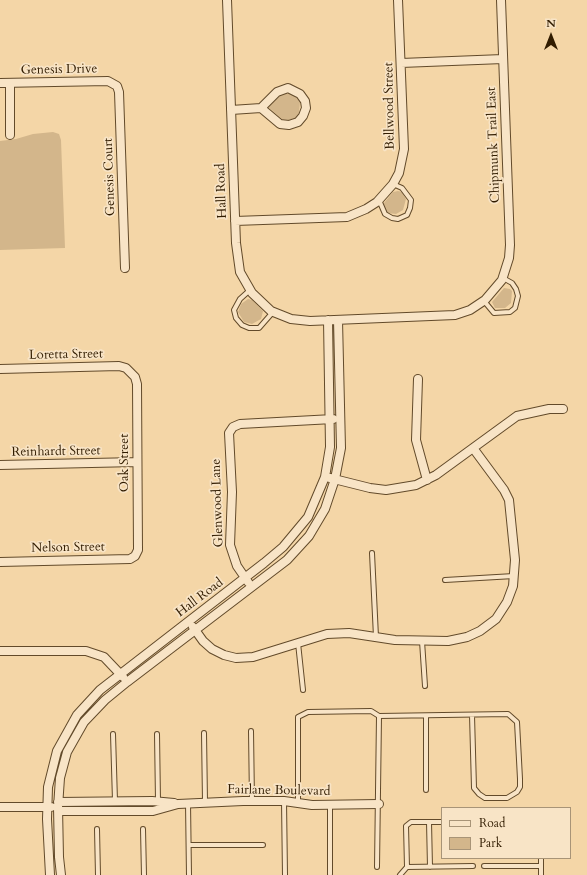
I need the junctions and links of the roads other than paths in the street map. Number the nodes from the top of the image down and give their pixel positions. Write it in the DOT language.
graph roads {
  1 [pos="227,0"];
  2 [pos="398,0"];
  3 [pos="501,0"];
  4 [pos="503,59"];
  5 [pos="401,63"];
  6 [pos="0,83"];
  7 [pos="10,83"];
  8 [pos="117,86"];
  9 [pos="261,108"];
  10 [pos="231,110"];
  11 [pos="10,135"];
  12 [pos="393,184"];
  13 [pos="380,200"];
  14 [pos="235,222"];
  15 [pos="125,268"];
  16 [pos="503,278"];
  17 [pos="250,290"];
  18 [pos="484,301"];
  19 [pos="274,312"];
  20 [pos="328,320"];
  21 [pos="338,320"];
  22 [pos="0,368"];
  23 [pos="131,372"];
  24 [pos="418,379"];
  25 [pos="563,409"];
  26 [pos="340,418"];
  27 [pos="329,419"];
  28 [pos="473,448"];
  29 [pos="137,462"];
  30 [pos="0,465"];
  31 [pos="325,477"];
  32 [pos="336,479"];
  33 [pos="427,480"];
  34 [pos="372,553"];
  35 [pos="135,556"];
  36 [pos="0,562"];
  37 [pos="515,576"];
  38 [pos="245,578"];
  39 [pos="444,580"];
  40 [pos="252,587"];
  41 [pos="188,622"];
  42 [pos="196,630"];
  43 [pos="376,637"];
  44 [pos="422,640"];
  45 [pos="298,642"];
  46 [pos="0,651"];
  47 [pos="120,674"];
  48 [pos="127,682"];
  49 [pos="425,686"];
  50 [pos="303,690"];
  51 [pos="472,715"];
  52 [pos="380,716"];
  53 [pos="426,716"];
  54 [pos="251,731"];
  55 [pos="204,733"];
  56 [pos="113,734"];
  57 [pos="157,734"];
  58 [pos="426,790"];
  59 [pos="115,801"];
  60 [pos="158,801"];
  61 [pos="252,801"];
  62 [pos="284,801"];
  63 [pos="205,802"];
  64 [pos="188,803"];
  65 [pos="298,803"];
  66 [pos="178,804"];
  67 [pos="330,804"];
  68 [pos="379,804"];
  69 [pos="47,807"];
  70 [pos="58,807"];
  71 [pos="1,808"];
  72 [pos="429,822"];
  73 [pos="441,822"];
  74 [pos="97,829"];
  75 [pos="143,830"];
  76 [pos="190,845"];
  77 [pos="263,845"];
  78 [pos="541,859"];
  79 [pos="407,866"];
  80 [pos="473,866"];
  81 [pos="484,866"];
  82 [pos="541,866"];
  83 [pos="377,867"];
  84 [pos="430,867"];
  85 [pos="330,874"];
  86 [pos="50,875"];
  87 [pos="61,875"];
  88 [pos="98,875"];
  89 [pos="144,875"];
  90 [pos="189,875"];
  91 [pos="285,875"];
  92 [pos="400,875"];
  93 [pos="541,875"];
  1 -- 10 [label="street, Hall Road"];
  2 -- 5 [label="street, Bellwood Street"];
  3 -- 4 [label="street, Chipmunk Trail East"];
  4 -- 5 [label="street"];
  4 -- 16 [label="street, Chipmunk Trail East"];
  5 -- 12 [label="street, Bellwood Street"];
  6 -- 7 [label="street, Genesis Drive"];
  7 -- 8 [label="street, Genesis Drive"];
  7 -- 11 [label="street"];
  8 -- 15 [label="street, Genesis Court"];
  9 -- 9 [label="street"];
  9 -- 10 [label="street"];
  10 -- 14 [label="street, Hall Road"];
  12 -- 13 [label="street, Bellwood Street"];
  12 -- 13 [label="lane"];
  13 -- 14 [label="street, Bellwood Street"];
  14 -- 17 [label="street, Hall Road"];
  16 -- 18 [label="street, Chipmunk Trail East"];
  16 -- 18 [label="lane"];
  17 -- 19 [label="street, Hall Road"];
  17 -- 19 [label="lane"];
  18 -- 21 [label="street, Chipmunk Trail East"];
  19 -- 20 [label="street, Hall Road"];
  20 -- 21 [label="street, Hall Road"];
  20 -- 27 [label="street, Hall Road"];
  21 -- 26 [label="street, Hall Road"];
  22 -- 23 [label="street, Loretta Street"];
  23 -- 29 [label="street, Oak Street"];
  24 -- 33 [label="street"];
  25 -- 28 [label="street"];
  26 -- 27 [label="street, Glenwood Lane"];
  26 -- 32 [label="street, Hall Road"];
  27 -- 31 [label="street, Hall Road"];
  27 -- 38 [label="street, Glenwood Lane"];
  28 -- 33 [label="street"];
  28 -- 37 [label="street, Hall Road"];
  29 -- 30 [label="street, Reinhardt Street"];
  29 -- 35 [label="street, Oak Street"];
  31 -- 32 [label="street"];
  31 -- 38 [label="street, Hall Road"];
  32 -- 33 [label="street"];
  32 -- 40 [label="street, Hall Road"];
  34 -- 43 [label="lane"];
  35 -- 36 [label="street, Nelson Street"];
  37 -- 39 [label="lane"];
  37 -- 44 [label="street, Hall Road"];
  38 -- 40 [label="street, Glenwood Lane"];
  38 -- 41 [label="street, Hall Road"];
  40 -- 42 [label="street, Hall Road"];
  41 -- 42 [label="street"];
  41 -- 47 [label="street, Hall Road"];
  42 -- 45 [label="street, Hall Road"];
  42 -- 48 [label="street, Hall Road"];
  43 -- 44 [label="street, Hall Road"];
  43 -- 45 [label="street, Hall Road"];
  44 -- 49 [label="lane"];
  45 -- 50 [label="lane"];
  46 -- 47 [label="street"];
  47 -- 48 [label="street"];
  47 -- 69 [label="street, Hall Road"];
  48 -- 70 [label="street, Hall Road"];
  51 -- 51 [label="lane"];
  51 -- 53 [label="lane"];
  52 -- 53 [label="lane"];
  52 -- 65 [label="lane"];
  52 -- 68 [label="lane"];
  53 -- 58 [label="lane"];
  54 -- 61 [label="lane"];
  55 -- 63 [label="lane"];
  56 -- 59 [label="lane"];
  57 -- 60 [label="lane"];
  59 -- 60 [label="street, Fairlane Boulevard"];
  59 -- 70 [label="street, Fairlane Boulevard"];
  60 -- 66 [label="street, Fairlane Boulevard"];
  61 -- 62 [label="street, Fairlane Boulevard"];
  61 -- 63 [label="street, Fairlane Boulevard"];
  62 -- 65 [label="street, Fairlane Boulevard"];
  62 -- 91 [label="lane"];
  63 -- 64 [label="street, Fairlane Boulevard"];
  64 -- 66 [label="street, Fairlane Boulevard"];
  64 -- 76 [label="lane"];
  65 -- 67 [label="street, Fairlane Boulevard"];
  66 -- 70 [label="street, Fairlane Boulevard"];
  67 -- 68 [label="street, Fairlane Boulevard"];
  67 -- 85 [label="lane"];
  68 -- 83 [label="lane"];
  69 -- 70 [label="street"];
  69 -- 71 [label="street"];
  69 -- 86 [label="street, Hall Road"];
  70 -- 87 [label="street, Hall Road"];
  72 -- 73 [label="lane"];
  72 -- 79 [label="lane"];
  72 -- 84 [label="lane"];
  74 -- 88 [label="lane"];
  75 -- 89 [label="lane"];
  76 -- 77 [label="lane"];
  76 -- 90 [label="lane"];
  78 -- 82 [label="lane"];
  79 -- 84 [label="lane"];
  79 -- 92 [label="lane"];
  80 -- 84 [label="lane"];
  81 -- 82 [label="lane"];
  82 -- 93 [label="lane"];
}
